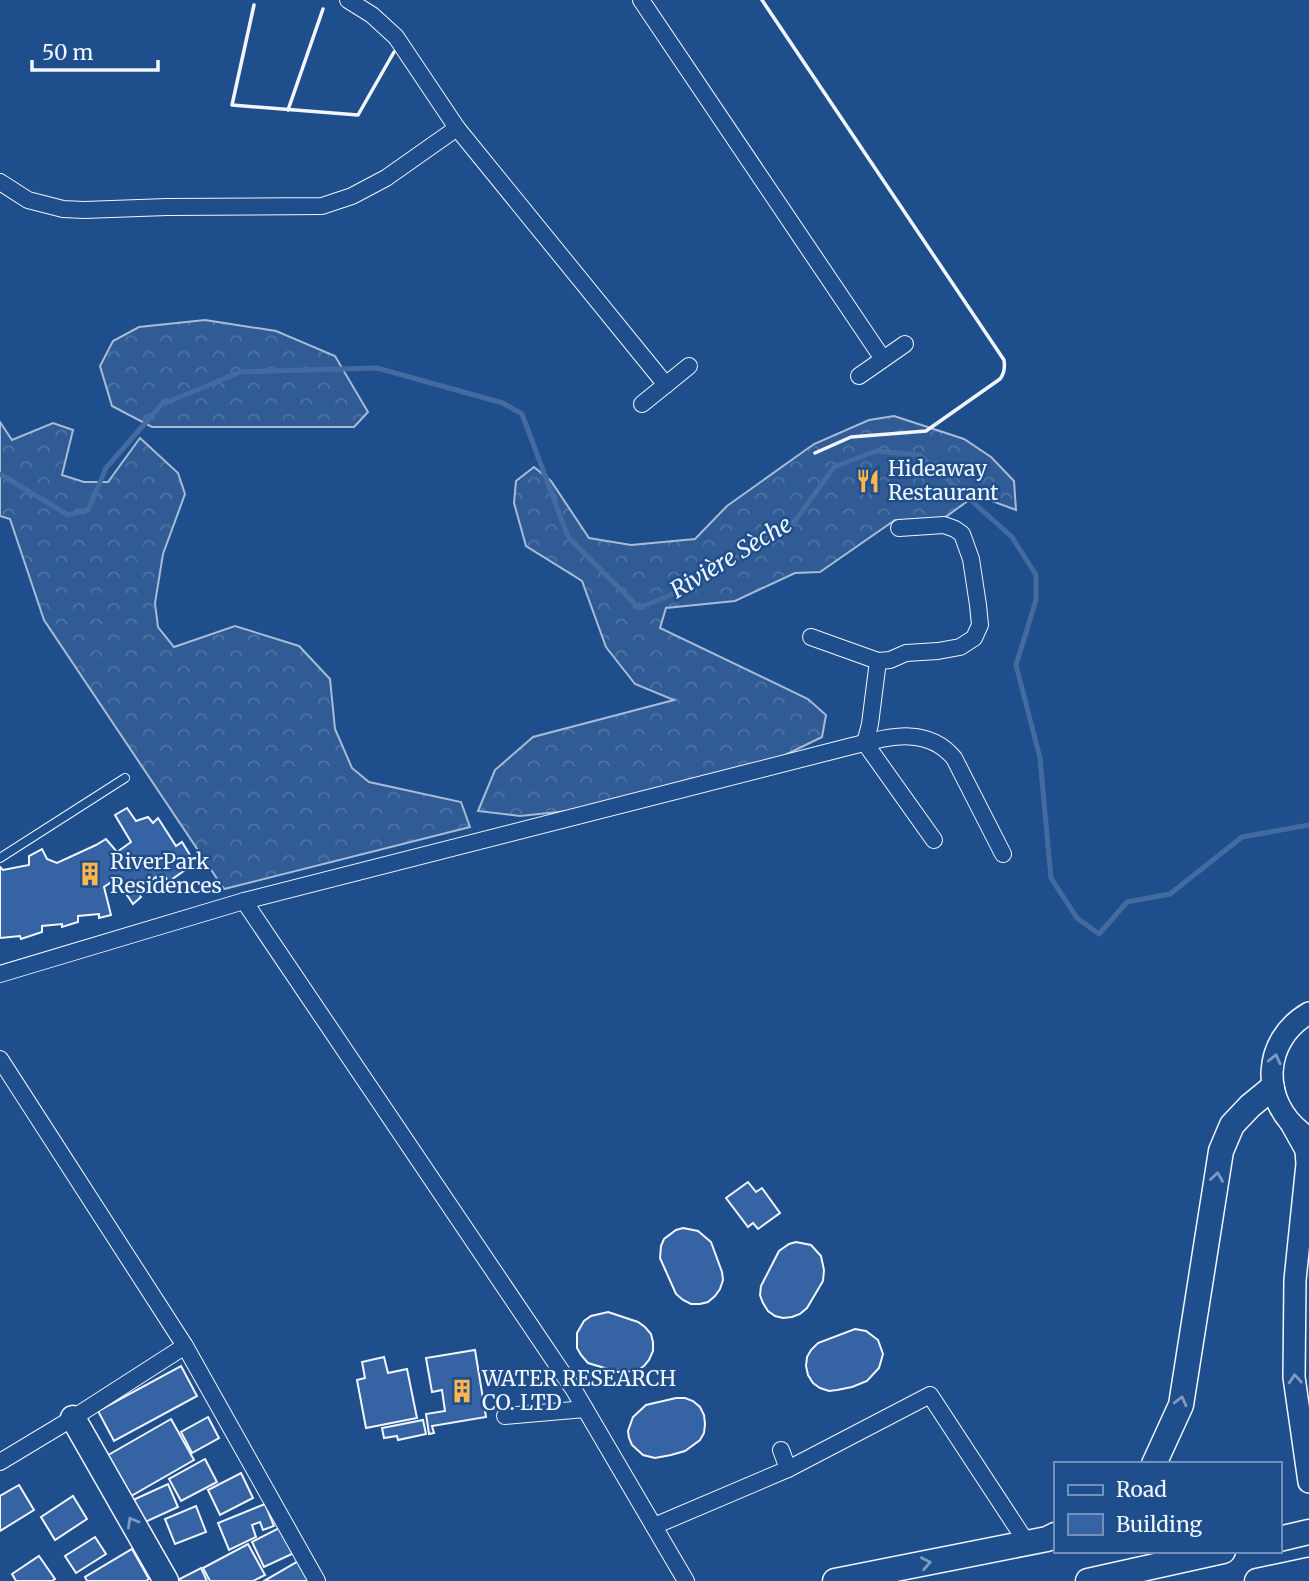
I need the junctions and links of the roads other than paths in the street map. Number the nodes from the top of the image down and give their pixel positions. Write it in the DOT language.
graph roads {
  1 [pos="348,0"];
  2 [pos="642,0"];
  3 [pos="457,128"];
  4 [pos="0,182"];
  5 [pos="905,344"];
  6 [pos="883,359"];
  7 [pos="689,366"];
  8 [pos="859,376"];
  9 [pos="666,385"];
  10 [pos="642,404"];
  11 [pos="899,528"];
  12 [pos="811,637"];
  13 [pos="878,661"];
  14 [pos="865,743"];
  15 [pos="125,778"];
  16 [pos="934,840"];
  17 [pos="1003,854"];
  18 [pos="0,858"];
  19 [pos="244,901"];
  20 [pos="0,974"];
  21 [pos="1309,1013"];
  22 [pos="0,1059"];
  23 [pos="1272,1088"];
  24 [pos="1300,1131"];
  25 [pos="185,1346"];
  26 [pos="584,1409"];
  27 [pos="505,1416"];
  28 [pos="73,1418"];
  29 [pos="781,1450"];
  30 [pos="0,1462"];
  31 [pos="1155,1462"];
  32 [pos="788,1469"];
  33 [pos="1308,1476"];
  34 [pos="654,1526"];
  35 [pos="1309,1532"];
  36 [pos="1054,1536"];
  37 [pos="1281,1539"];
  38 [pos="1027,1543"];
  39 [pos="1214,1553"];
  40 [pos="1309,1570"];
  41 [pos="166,1581"];
  42 [pos="317,1581"];
  43 [pos="686,1581"];
  44 [pos="835,1581"];
  45 [pos="1088,1581"];
  46 [pos="1257,1581"];
  1 -- 3 [label="street"];
  2 -- 6 [label="street"];
  3 -- 4 [label="street"];
  3 -- 9 [label="street"];
  5 -- 6 [label="street"];
  6 -- 8 [label="street"];
  7 -- 9 [label="street"];
  9 -- 10 [label="street"];
  11 -- 13 [label="street"];
  12 -- 13 [label="street"];
  13 -- 14 [label="street"];
  14 -- 16 [label="street"];
  14 -- 17 [label="street"];
  14 -- 19 [label="street"];
  15 -- 18 [label="lane"];
  19 -- 20 [label="street"];
  19 -- 26 [label="street"];
  23 -- 21 [label="main road, one-way"];
  22 -- 25 [label="street"];
  23 -- 24 [label="main road"];
  31 -- 23 [label="main road, one-way"];
  33 -- 24 [label="main road, one-way"];
  25 -- 28 [label="street"];
  25 -- 42 [label="street"];
  26 -- 27 [label="street"];
  26 -- 34 [label="street"];
  28 -- 30 [label="street"];
  41 -- 28 [label="main road, one-way"];
  29 -- 32 [label="street"];
  32 -- 34 [label="street"];
  32 -- 38 [label="street"];
  34 -- 43 [label="street"];
  35 -- 37 [label="main road"];
  36 -- 38 [label="main road"];
  44 -- 38 [label="main road, one-way"];
  39 -- 45 [label="main road"];
  40 -- 46 [label="main road"];
}
